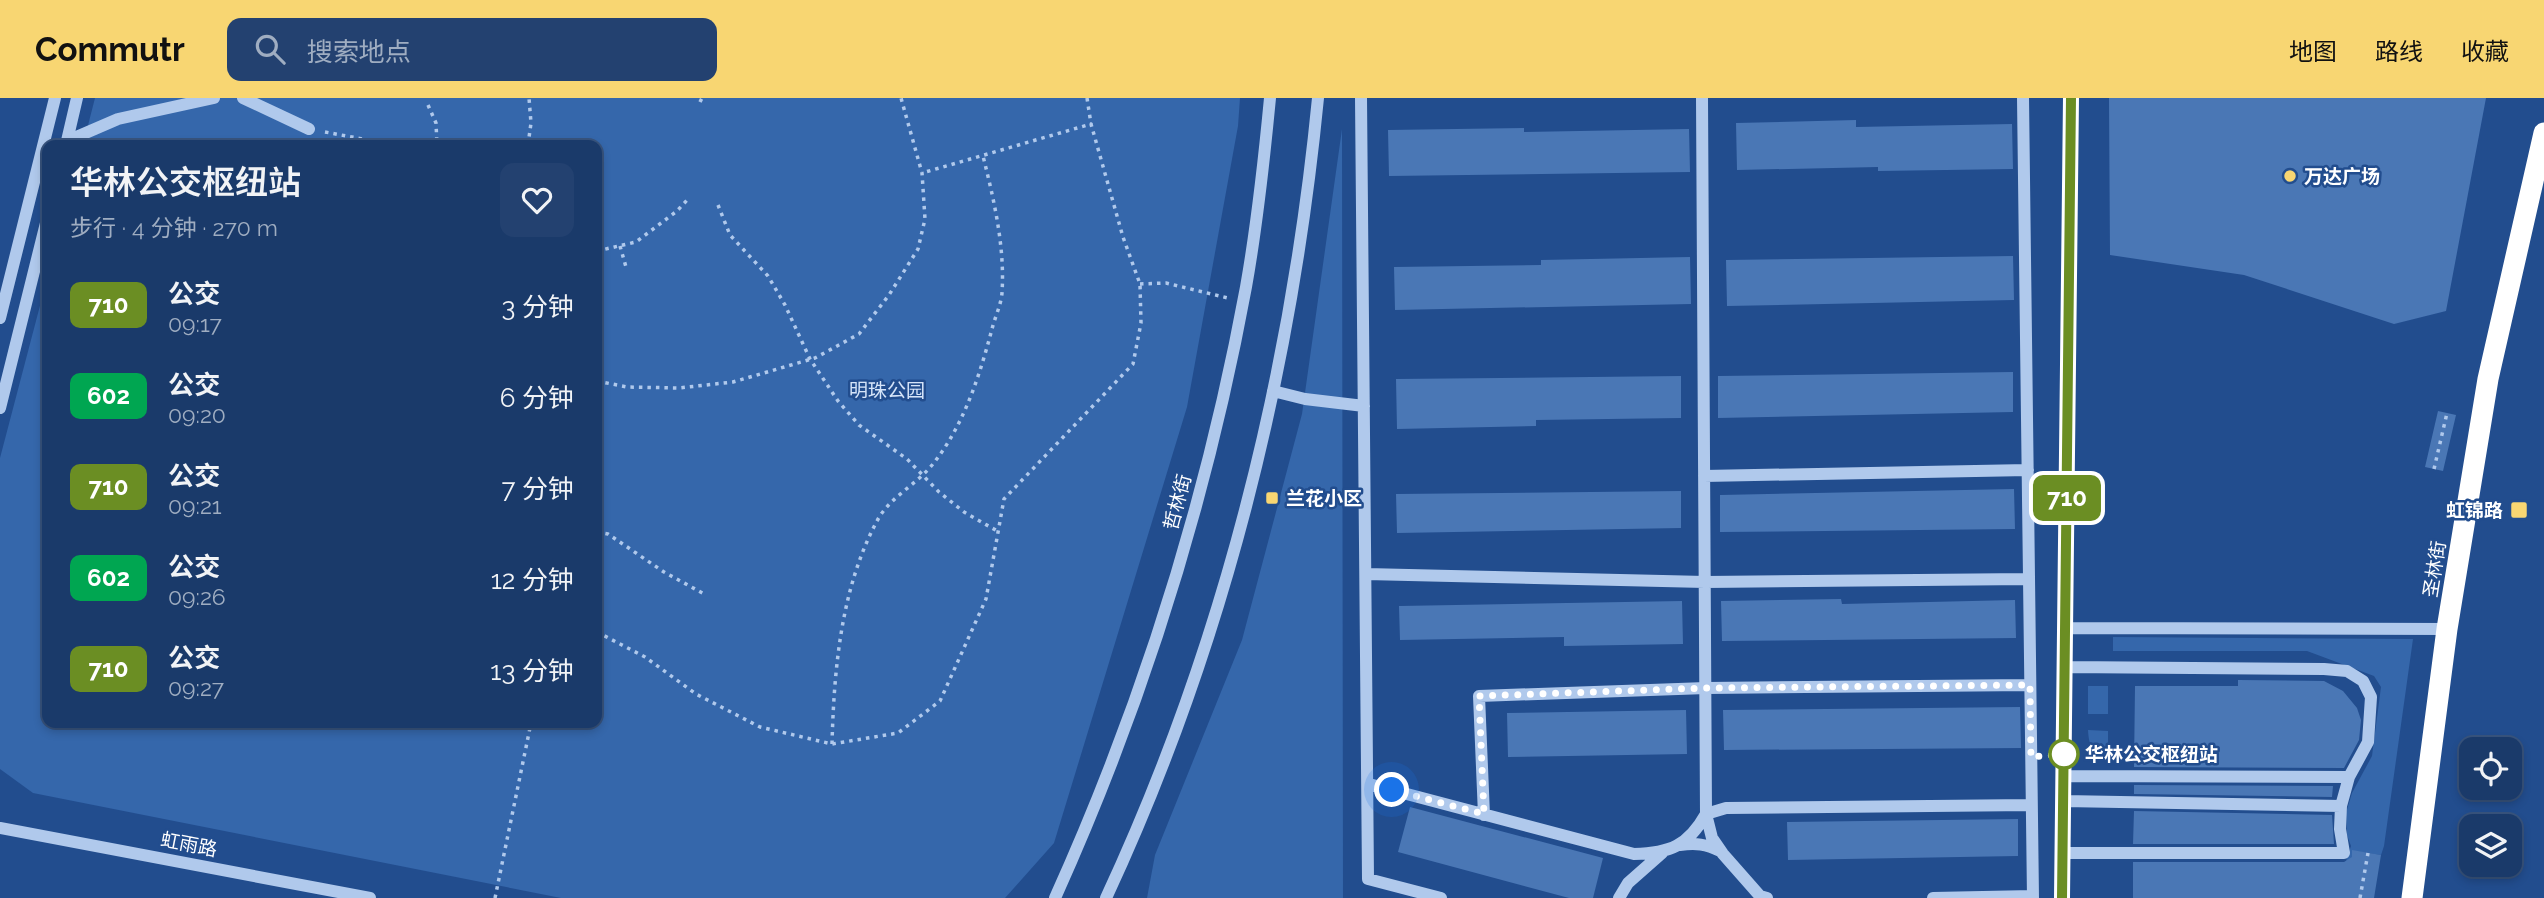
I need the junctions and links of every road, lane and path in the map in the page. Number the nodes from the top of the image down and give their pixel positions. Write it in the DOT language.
graph roads {
  1 [pos="55,98"];
  2 [pos="78,98"];
  3 [pos="214,98"];
  4 [pos="243,98"];
  5 [pos="529,98"];
  6 [pos="901,98"];
  7 [pos="1087,98"];
  8 [pos="1270,98"];
  9 [pos="1318,98"];
  10 [pos="1361,98"];
  11 [pos="1702,98"];
  12 [pos="2023,98"];
  13 [pos="2071,98"];
  14 [pos="428,105"];
  15 [pos="1091,124"];
  16 [pos="309,129"];
  17 [pos="2544,133"];
  18 [pos="44,140"];
  19 [pos="67,140"];
  20 [pos="72,140"];
  21 [pos="368,140"];
  22 [pos="437,140"];
  23 [pos="529,140"];
  24 [pos="42,150"];
  25 [pos="983,156"];
  26 [pos="922,173"];
  27 [pos="689,198"];
  28 [pos="718,205"];
  29 [pos="42,239"];
  30 [pos="620,246"];
  31 [pos="602,250"];
  32 [pos="626,267"];
  33 [pos="1140,284"];
  34 [pos="1243,302"];
  35 [pos="0,318"];
  36 [pos="810,359"];
  37 [pos="602,382"];
  38 [pos="1273,391"];
  39 [pos="1364,405"];
  40 [pos="0,408"];
  41 [pos="2447,413"];
  42 [pos="2434,469"];
  43 [pos="2028,470"];
  44 [pos="923,474"];
  45 [pos="1704,476"];
  46 [pos="999,532"];
  47 [pos="602,533"];
  48 [pos="1366,574"];
  49 [pos="2029,579"];
  50 [pos="1705,582"];
  51 [pos="706,595"];
  52 [pos="2065,628"];
  53 [pos="2447,629"];
  54 [pos="602,635"];
  55 [pos="2065,667"];
  56 [pos="2030,685"];
  57 [pos="1706,688"];
  58 [pos="530,728"];
  59 [pos="832,744"];
  60 [pos="2064,776"];
  61 [pos="2349,777"];
  62 [pos="1369,784"];
  63 [pos="2064,802"];
  64 [pos="2031,805"];
  65 [pos="2341,806"];
  66 [pos="1484,814"];
  67 [pos="1706,814"];
  68 [pos="0,828"];
  69 [pos="1680,845"];
  70 [pos="1666,850"];
  71 [pos="1720,851"];
  72 [pos="2063,853"];
  73 [pos="2368,853"];
  74 [pos="1120,869"];
  75 [pos="1763,897"];
  76 [pos="2033,897"];
  77 [pos="2414,897"];
  78 [pos="370,898"];
  79 [pos="495,898"];
  80 [pos="1055,898"];
  81 [pos="1106,898"];
  82 [pos="1116,898"];
  83 [pos="1441,898"];
  84 [pos="1619,898"];
  85 [pos="1933,898"];
  86 [pos="2062,898"];
  87 [pos="2360,898"];
  1 -- 18 [label="street"];
  2 -- 19 [label="street"];
  3 -- 20 [label="street"];
  4 -- 16 [label="street"];
  5 -- 23 [label="path"];
  6 -- 26 [label="path"];
  7 -- 15 [label="path"];
  8 -- 34 [label="street, 哲林街"];
  9 -- 38 [label="street"];
  10 -- 39 [label="street"];
  11 -- 45 [label="street"];
  12 -- 43 [label="street"];
  13 -- 52 [label="street"];
  14 -- 22 [label="path"];
  15 -- 25 [label="path"];
  15 -- 33 [label="path"];
  16 -- 21 [label="path"];
  17 -- 53 [label="highway, 圣林街"];
  24 -- 35 [label="street"];
  25 -- 26 [label="path"];
  25 -- 44 [label="path"];
  26 -- 36 [label="path"];
  27 -- 30 [label="path"];
  28 -- 36 [label="path"];
  29 -- 40 [label="street"];
  30 -- 31 [label="path"];
  30 -- 32 [label="path"];
  33 -- 34 [label="path"];
  33 -- 46 [label="path"];
  34 -- 80 [label="street, 哲林街"];
  36 -- 37 [label="path"];
  36 -- 44 [label="path"];
  38 -- 39 [label="street"];
  38 -- 74 [label="street"];
  39 -- 48 [label="street"];
  41 -- 42 [label="path"];
  43 -- 45 [label="street"];
  43 -- 49 [label="street"];
  44 -- 46 [label="path"];
  44 -- 59 [label="path"];
  45 -- 50 [label="street"];
  46 -- 59 [label="path"];
  47 -- 51 [label="path"];
  48 -- 50 [label="street"];
  48 -- 62 [label="street"];
  49 -- 50 [label="street"];
  49 -- 56 [label="street"];
  50 -- 57 [label="street"];
  52 -- 53 [label="street"];
  52 -- 55 [label="street"];
  53 -- 77 [label="highway, 圣林街"];
  54 -- 59 [label="path"];
  55 -- 60 [label="street"];
  55 -- 61 [label="street"];
  56 -- 57 [label="street"];
  56 -- 64 [label="street"];
  57 -- 66 [label="street"];
  57 -- 67 [label="street"];
  58 -- 79 [label="path"];
  60 -- 61 [label="street"];
  60 -- 63 [label="street"];
  61 -- 65 [label="street"];
  62 -- 66 [label="street"];
  62 -- 83 [label="street"];
  63 -- 65 [label="street"];
  63 -- 72 [label="street"];
  64 -- 67 [label="street"];
  64 -- 76 [label="street"];
  65 -- 72 [label="street"];
  66 -- 70 [label="street"];
  67 -- 69 [label="street"];
  67 -- 71 [label="street"];
  68 -- 78 [label="street, 虹雨路"];
  69 -- 70 [label="street"];
  69 -- 71 [label="street"];
  70 -- 84 [label="street"];
  71 -- 75 [label="street"];
  72 -- 86 [label="street"];
  73 -- 87 [label="path"];
  74 -- 81 [label="street"];
  74 -- 82 [label="street"];
  76 -- 85 [label="street"];
}
